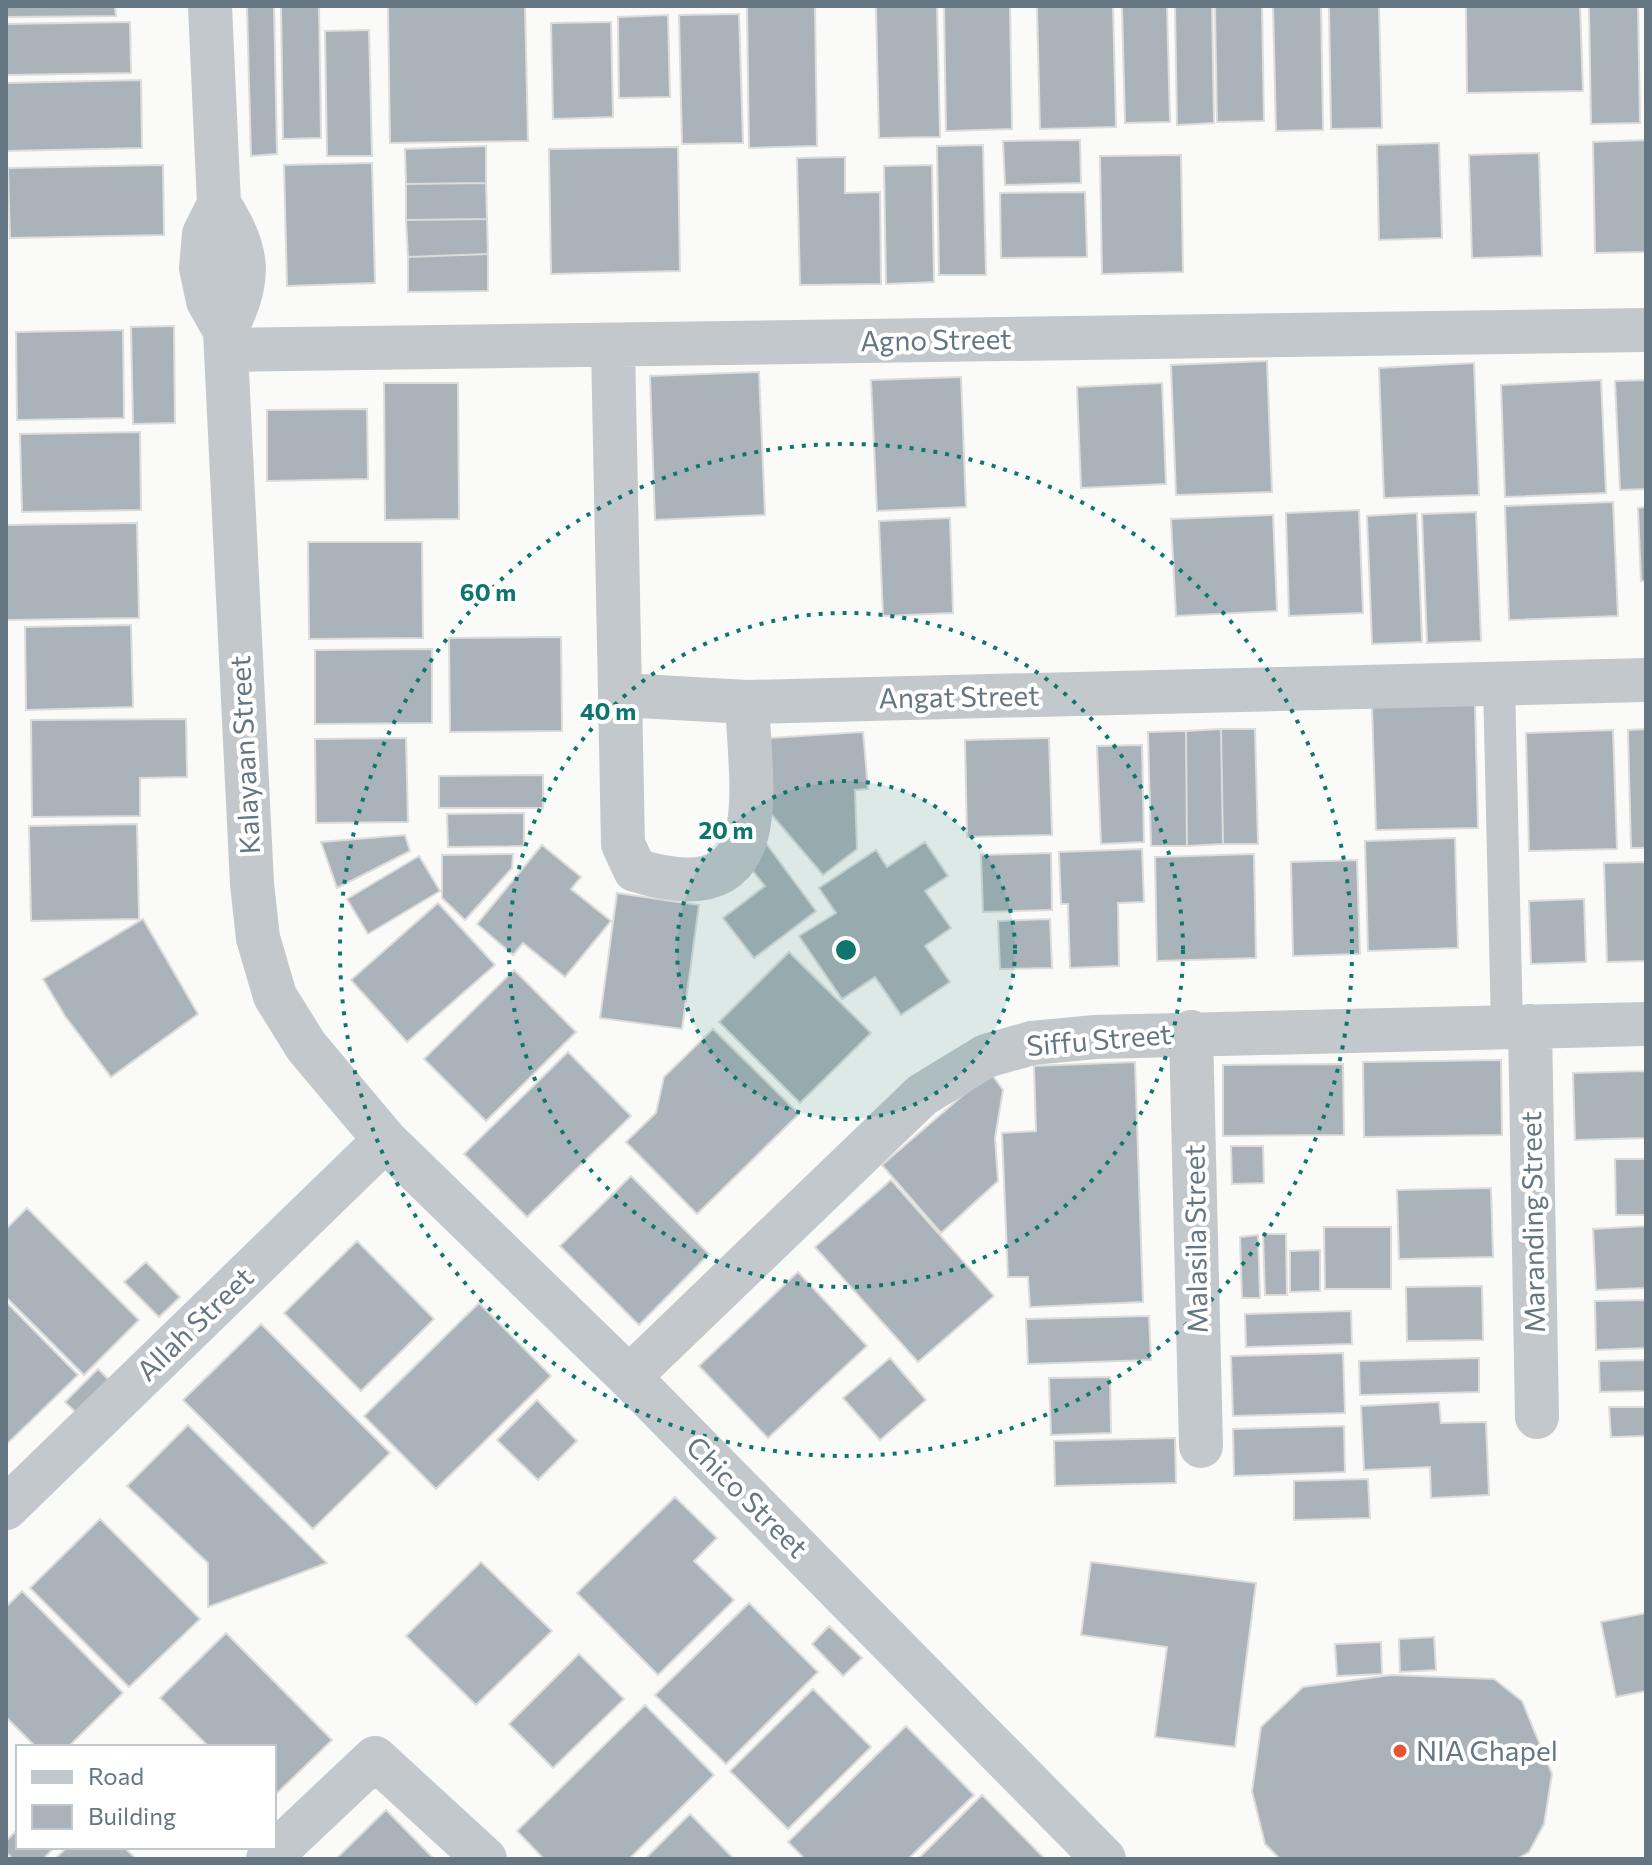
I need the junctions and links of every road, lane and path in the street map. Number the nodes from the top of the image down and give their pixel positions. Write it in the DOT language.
graph roads {
  1 [pos="210,6"];
  2 [pos="1646,330"];
  3 [pos="225,341"];
  4 [pos="613,345"];
  5 [pos="1646,680"];
  6 [pos="1499,683"];
  7 [pos="622,695"];
  8 [pos="747,702"];
  9 [pos="1646,1024"];
  10 [pos="1519,1027"];
  11 [pos="1191,1032"];
  12 [pos="385,1140"];
  13 [pos="629,1377"];
  14 [pos="1537,1417"];
  15 [pos="1201,1446"];
  16 [pos="6,1508"];
  17 [pos="268,1859"];
  18 [pos="485,1859"];
  19 [pos="1104,1859"];
  1 -- 3 [label="street, Kalayaan Street"];
  2 -- 4 [label="street, Agno Street"];
  3 -- 4 [label="street, Agno Street"];
  3 -- 12 [label="street, Kalayaan Street"];
  4 -- 7 [label="street"];
  5 -- 6 [label="street, Angat Street"];
  6 -- 8 [label="street, Angat Street"];
  6 -- 10 [label="lane"];
  7 -- 8 [label="street, Angat Street"];
  7 -- 8 [label="street"];
  9 -- 10 [label="street, Siffu Street"];
  10 -- 11 [label="street, Siffu Street"];
  10 -- 14 [label="street, Maranding Street"];
  11 -- 13 [label="street, Siffu Street"];
  11 -- 15 [label="street, Malasila Street"];
  12 -- 13 [label="street, Chico Street"];
  12 -- 16 [label="street, Allah Street"];
  13 -- 19 [label="street, Chico Street"];
  17 -- 18 [label="street"];
}
